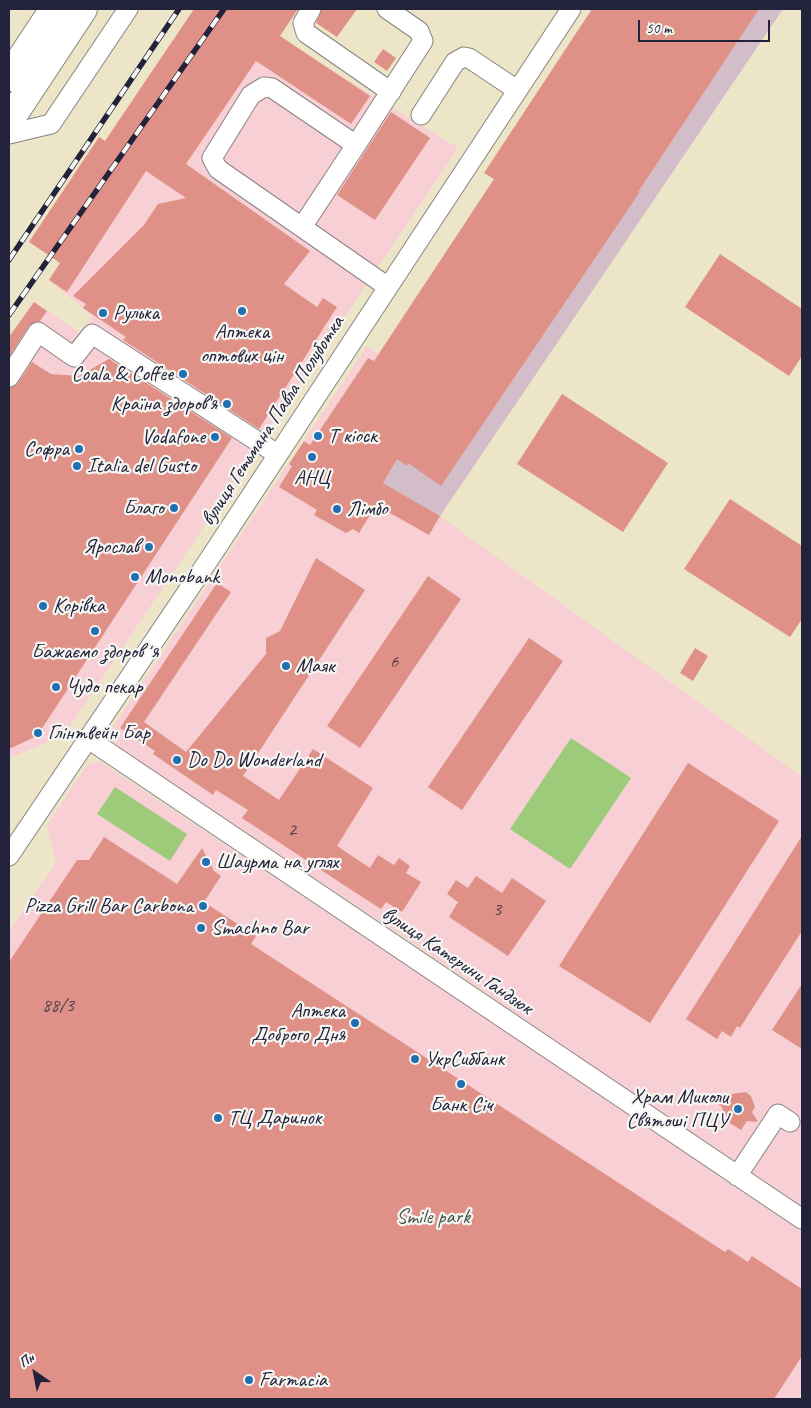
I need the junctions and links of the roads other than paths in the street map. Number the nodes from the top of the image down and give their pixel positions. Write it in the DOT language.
graph roads {
  1 [pos="54,9"];
  2 [pos="83,9"];
  3 [pos="128,9"];
  4 [pos="311,9"];
  5 [pos="387,9"];
  6 [pos="571,9"];
  7 [pos="9,77"];
  8 [pos="517,90"];
  9 [pos="391,92"];
  10 [pos="421,115"];
  11 [pos="9,121"];
  12 [pos="9,134"];
  13 [pos="356,145"];
  14 [pos="302,227"];
  15 [pos="388,286"];
  16 [pos="9,377"];
  17 [pos="278,454"];
  18 [pos="87,738"];
  19 [pos="9,856"];
  20 [pos="790,1122"];
  21 [pos="737,1176"];
  22 [pos="802,1219"];
  1 -- 7 [label="highway"];
  2 -- 11 [label="highway"];
  3 -- 12 [label="street"];
  4 -- 9 [label="street"];
  5 -- 9 [label="street"];
  6 -- 8 [label="street, вулиця Гетьмана Павла Полуботка"];
  8 -- 10 [label="street"];
  8 -- 15 [label="street, вулиця Гетьмана Павла Полуботка"];
  9 -- 13 [label="street"];
  13 -- 14 [label="street"];
  13 -- 14 [label="street"];
  14 -- 15 [label="street"];
  15 -- 17 [label="street, вулиця Гетьмана Павла Полуботка"];
  16 -- 17 [label="street"];
  17 -- 18 [label="street, вулиця Гетьмана Павла Полуботка"];
  18 -- 19 [label="street, вулиця Гетьмана Павла Полуботка"];
  18 -- 21 [label="street, вулиця Катерини Гандзюк"];
  20 -- 21 [label="street"];
  21 -- 22 [label="street, вулиця Катерини Гандзюк"];
}
